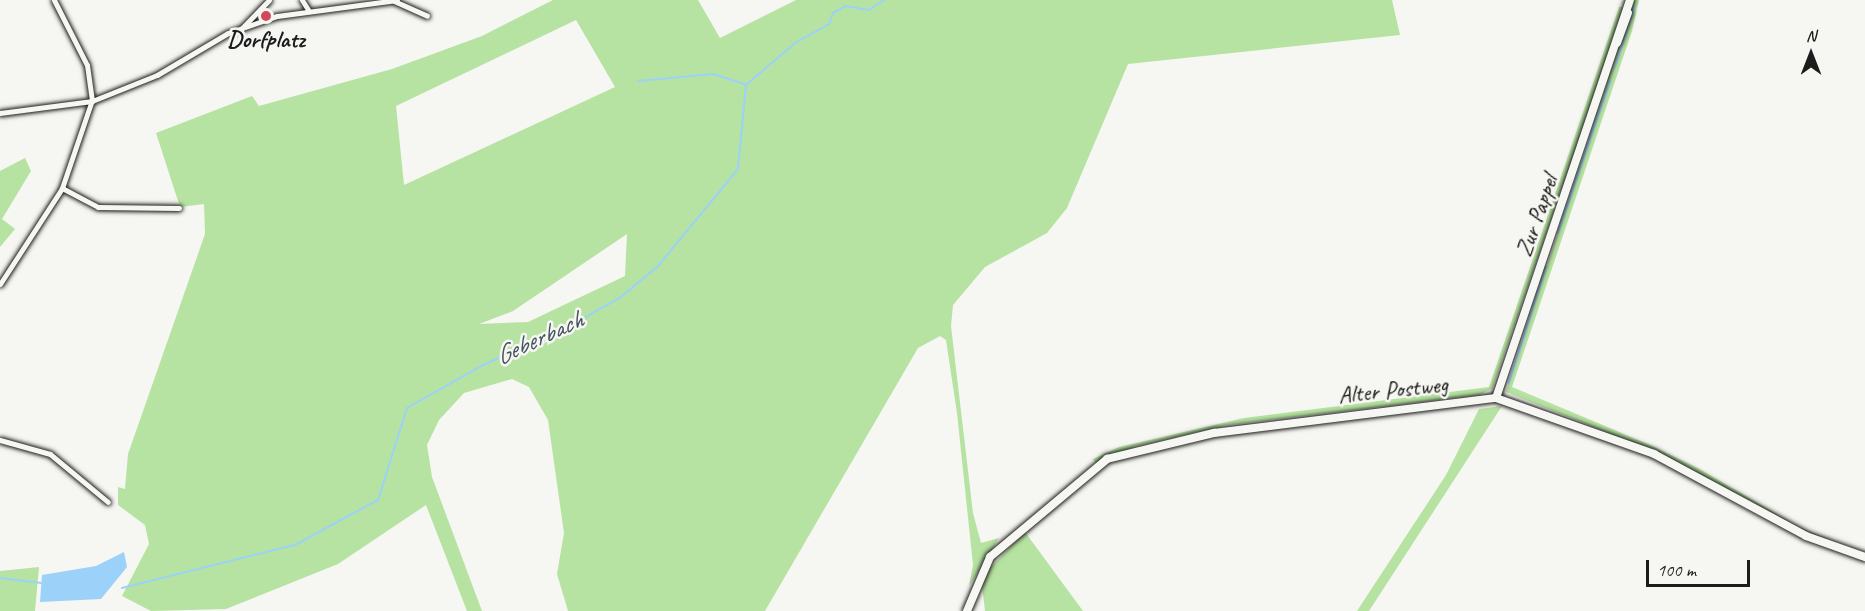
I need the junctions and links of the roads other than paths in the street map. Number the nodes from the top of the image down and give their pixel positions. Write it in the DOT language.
graph roads {
  1 [pos="54,0"];
  2 [pos="269,0"];
  3 [pos="302,0"];
  4 [pos="396,1"];
  5 [pos="1629,4"];
  6 [pos="309,11"];
  7 [pos="427,16"];
  8 [pos="242,28"];
  9 [pos="92,101"];
  10 [pos="0,113"];
  11 [pos="62,188"];
  12 [pos="179,208"];
  13 [pos="0,284"];
  14 [pos="1496,398"];
  15 [pos="0,440"];
  16 [pos="108,502"];
  17 [pos="1865,557"];
  18 [pos="967,611"];
  1 -- 9 [label="street"];
  2 -- 8 [label="street"];
  3 -- 6 [label="street"];
  4 -- 6 [label="street"];
  4 -- 7 [label="street"];
  5 -- 14 [label="street, Zur Pappel"];
  6 -- 8 [label="street"];
  8 -- 9 [label="street"];
  9 -- 10 [label="street"];
  9 -- 11 [label="street"];
  11 -- 12 [label="street"];
  11 -- 13 [label="street"];
  14 -- 17 [label="street, Alter Postweg"];
  14 -- 18 [label="street, Alter Postweg"];
  15 -- 16 [label="street"];
}
